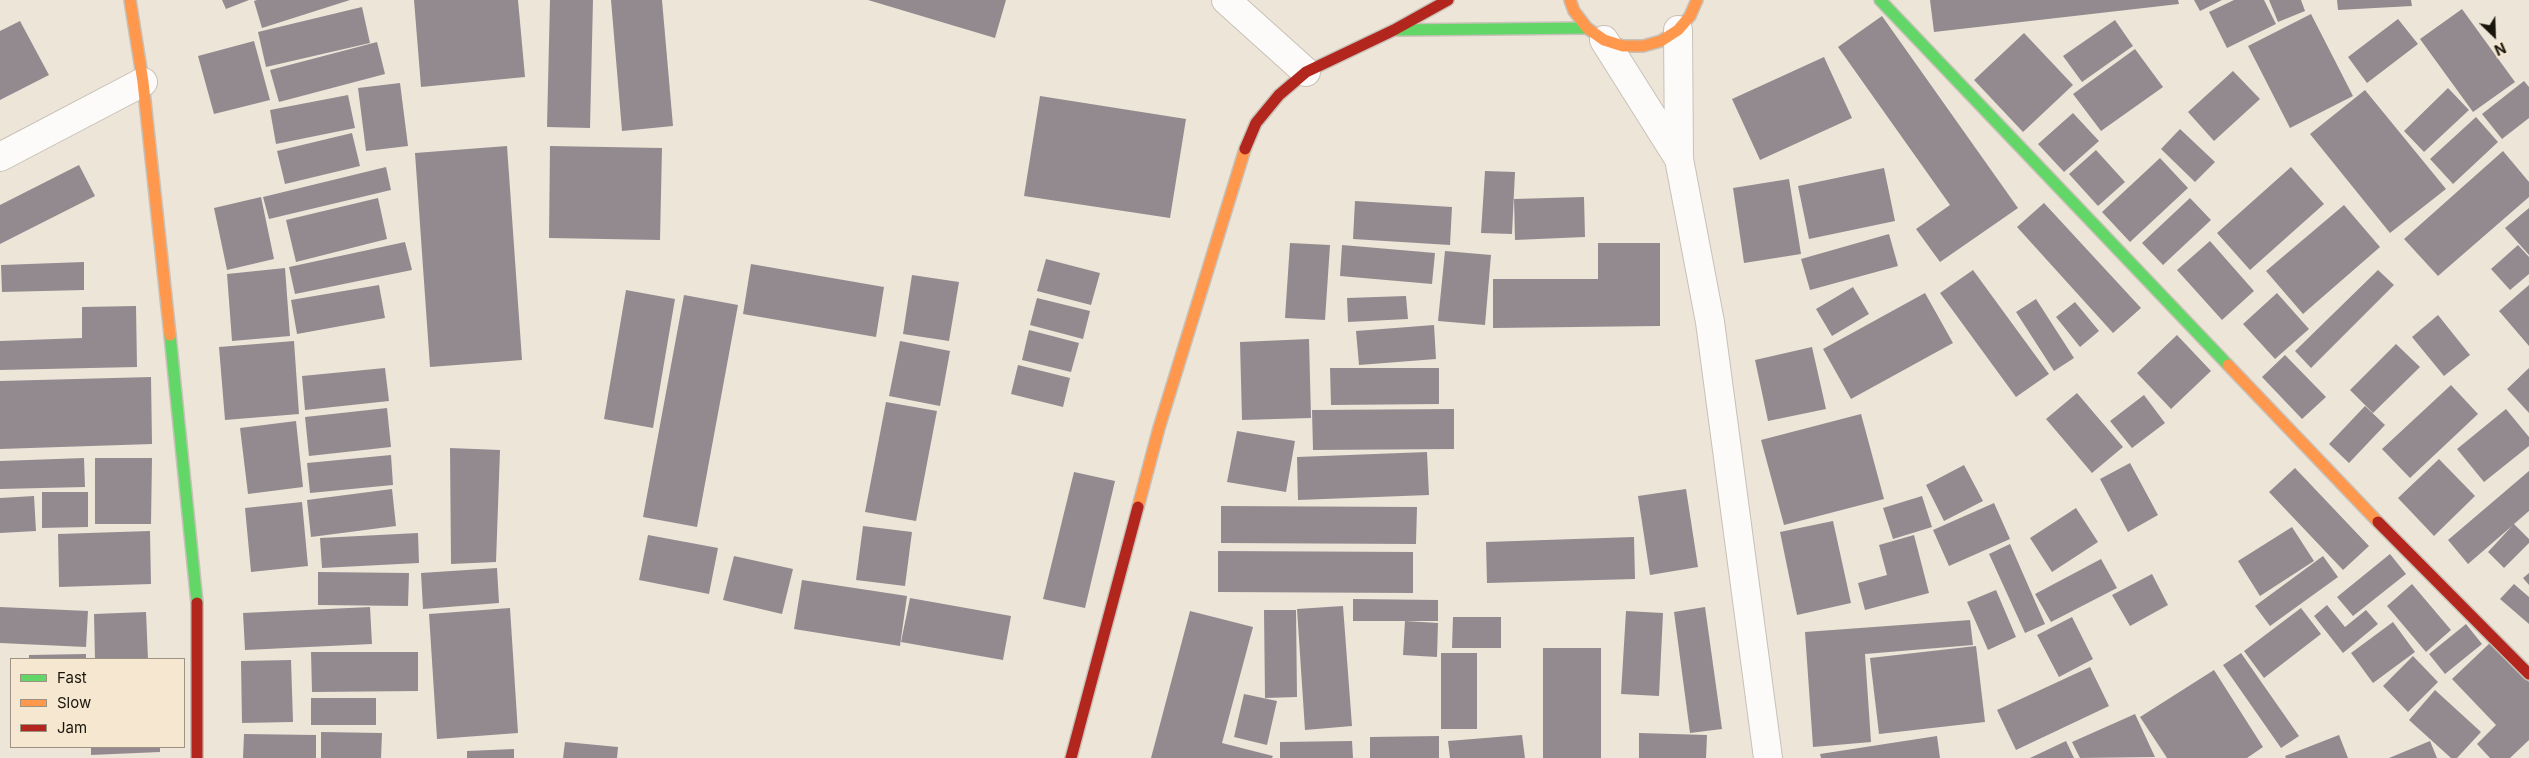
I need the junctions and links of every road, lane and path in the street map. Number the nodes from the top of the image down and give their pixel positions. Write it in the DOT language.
graph roads {
  1 [pos="130,0"];
  2 [pos="1226,0"];
  3 [pos="1448,0"];
  4 [pos="1570,0"];
  5 [pos="1697,0"];
  6 [pos="1880,0"];
  7 [pos="1394,30"];
  8 [pos="1678,30"];
  9 [pos="1596,34"];
  10 [pos="1306,72"];
  11 [pos="143,82"];
  12 [pos="0,157"];
  13 [pos="1679,159"];
  14 [pos="2529,674"];
  15 [pos="197,758"];
  16 [pos="1071,758"];
  17 [pos="1768,758"];
  1 -- 11 [label="street"];
  2 -- 10 [label="street"];
  3 -- 7 [label="street"];
  4 -- 9 [label="street"];
  5 -- 8 [label="street"];
  6 -- 14 [label="street"];
  7 -- 9 [label="street"];
  7 -- 10 [label="street"];
  8 -- 9 [label="street"];
  8 -- 13 [label="street"];
  9 -- 13 [label="street"];
  10 -- 16 [label="street"];
  11 -- 12 [label="street"];
  11 -- 15 [label="street"];
  13 -- 17 [label="street"];
}
